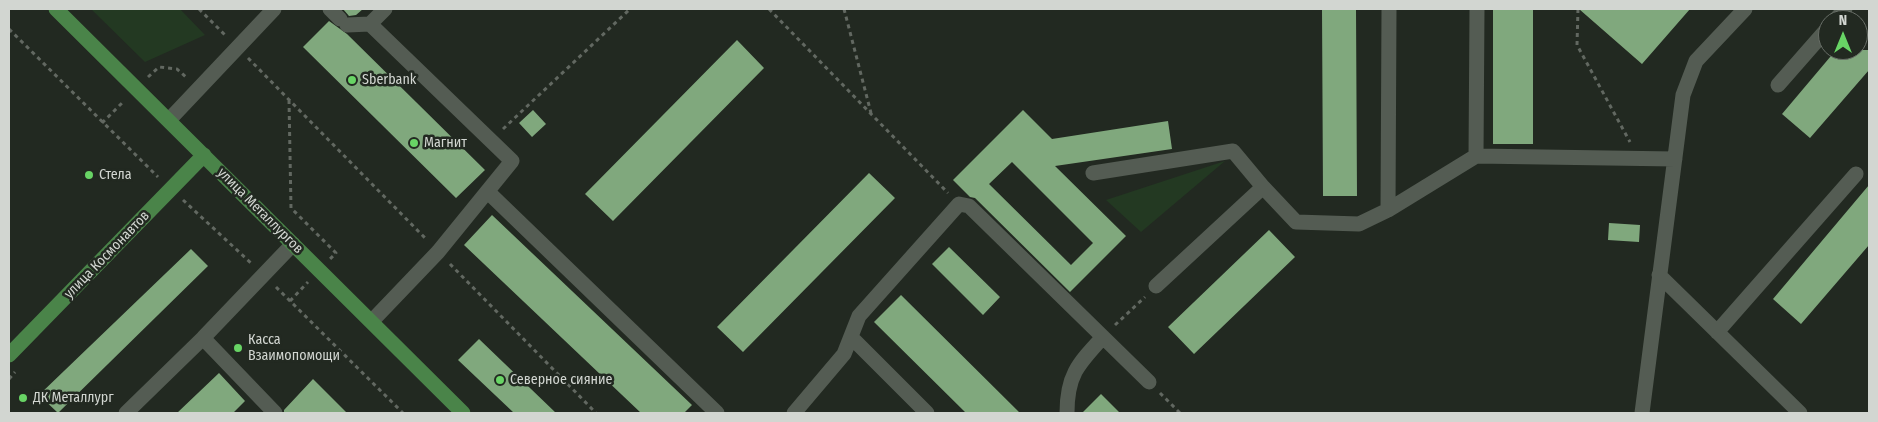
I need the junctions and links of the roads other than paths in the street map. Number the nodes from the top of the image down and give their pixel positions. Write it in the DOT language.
graph roads {
  1 [pos="56,9"];
  2 [pos="274,9"];
  3 [pos="385,9"];
  4 [pos="1389,9"];
  5 [pos="1477,9"];
  6 [pos="1746,9"];
  7 [pos="339,17"];
  8 [pos="370,24"];
  9 [pos="1818,39"];
  10 [pos="1778,85"];
  11 [pos="169,120"];
  12 [pos="204,155"];
  13 [pos="1476,156"];
  14 [pos="1674,159"];
  15 [pos="1093,173"];
  16 [pos="1856,174"];
  17 [pos="1263,187"];
  18 [pos="488,192"];
  19 [pos="1388,210"];
  20 [pos="293,244"];
  21 [pos="1659,275"];
  22 [pos="1156,286"];
  23 [pos="372,321"];
  24 [pos="1717,332"];
  25 [pos="851,337"];
  26 [pos="1103,337"];
  27 [pos="203,338"];
  28 [pos="9,355"];
  29 [pos="1149,382"];
  30 [pos="126,413"];
  31 [pos="275,413"];
  32 [pos="463,413"];
  33 [pos="717,413"];
  34 [pos="794,413"];
  35 [pos="927,413"];
  36 [pos="1067,413"];
  37 [pos="1642,413"];
  38 [pos="1800,413"];
  1 -- 11 [label="main road, улица Металлургов"];
  2 -- 11 [label="street"];
  3 -- 8 [label="street"];
  4 -- 19 [label="street"];
  5 -- 13 [label="street"];
  6 -- 14 [label="street"];
  7 -- 8 [label="street"];
  8 -- 18 [label="street"];
  9 -- 10 [label="street"];
  11 -- 12 [label="main road, улица Металлургов"];
  12 -- 20 [label="main road, улица Металлургов"];
  12 -- 28 [label="main road, улица Космонавтов"];
  13 -- 14 [label="street"];
  13 -- 19 [label="street"];
  14 -- 21 [label="street"];
  15 -- 17 [label="street"];
  16 -- 24 [label="street"];
  17 -- 19 [label="street"];
  17 -- 22 [label="street"];
  18 -- 23 [label="street"];
  18 -- 33 [label="street"];
  20 -- 23 [label="main road, улица Металлургов"];
  20 -- 27 [label="street"];
  21 -- 24 [label="street"];
  21 -- 37 [label="street"];
  23 -- 32 [label="main road, улица Металлургов"];
  24 -- 38 [label="street"];
  25 -- 26 [label="street"];
  25 -- 34 [label="street"];
  25 -- 35 [label="street"];
  26 -- 29 [label="street"];
  26 -- 36 [label="street"];
  27 -- 30 [label="street"];
  27 -- 31 [label="street"];
}
